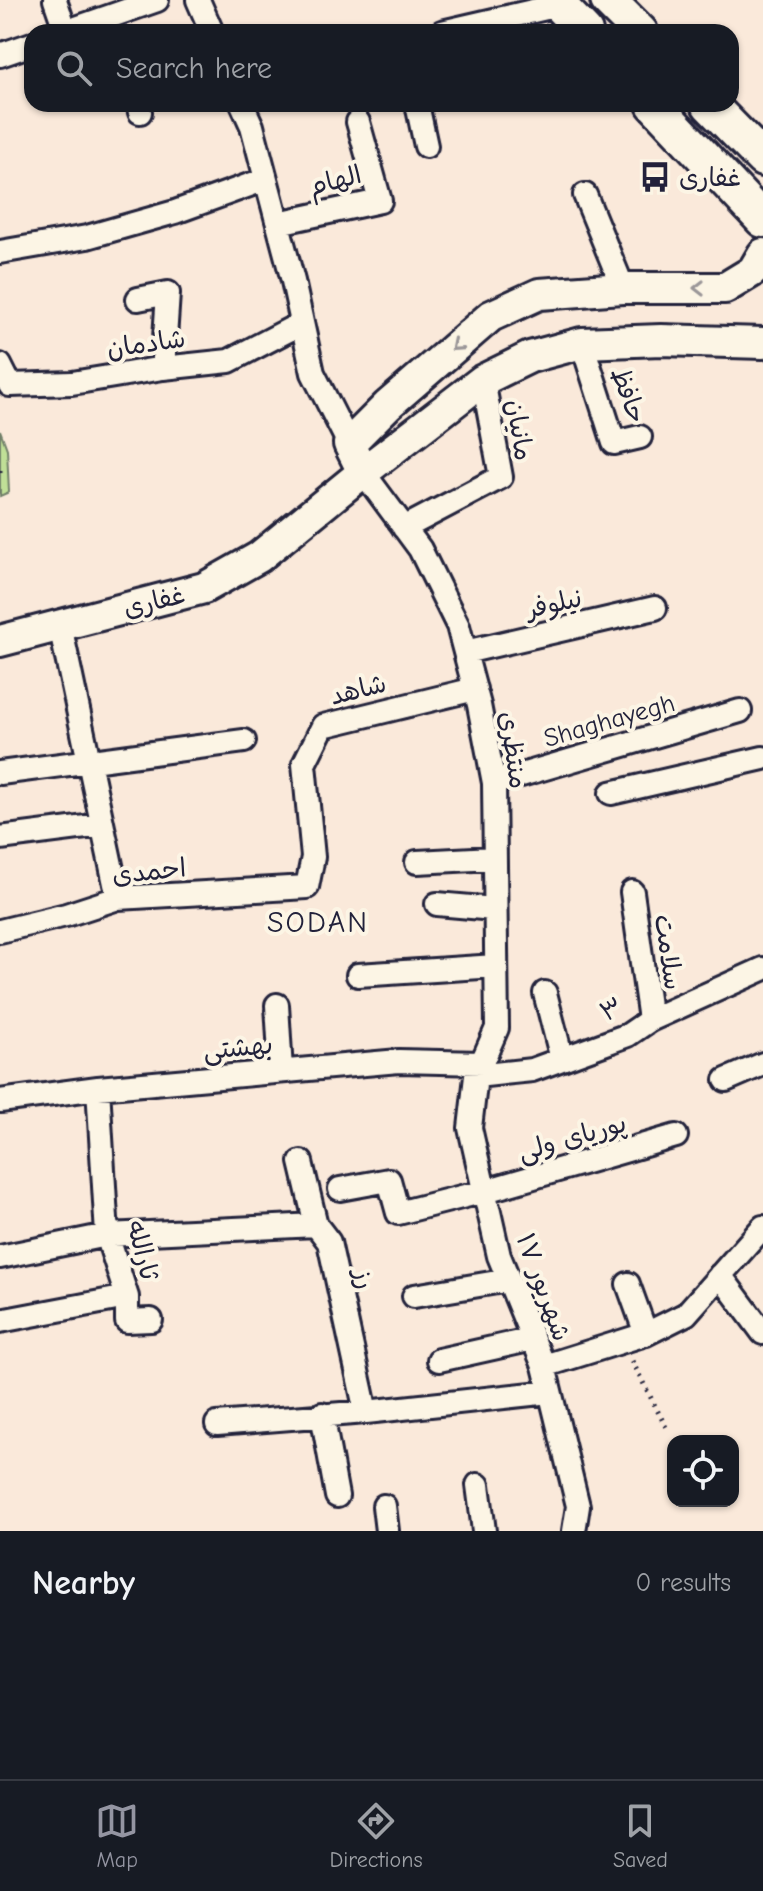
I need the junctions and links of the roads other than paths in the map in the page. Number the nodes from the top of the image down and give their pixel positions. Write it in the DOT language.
graph roads {
  1 [pos="55,0"];
  2 [pos="157,0"];
  3 [pos="198,0"];
  4 [pos="608,0"];
  5 [pos="556,2"];
  6 [pos="117,23"];
  7 [pos="63,24"];
  8 [pos="208,24"];
  9 [pos="472,24"];
  10 [pos="577,24"];
  11 [pos="632,24"];
  12 [pos="24,47"];
  13 [pos="0,55"];
  14 [pos="246,112"];
  15 [pos="419,112"];
  16 [pos="662,112"];
  17 [pos="717,112"];
  18 [pos="358,122"];
  19 [pos="426,146"];
  20 [pos="763,159"];
  21 [pos="266,179"];
  22 [pos="585,195"];
  23 [pos="763,220"];
  24 [pos="278,223"];
  25 [pos="0,252"];
  26 [pos="763,254"];
  27 [pos="623,288"];
  28 [pos="138,299"];
  29 [pos="302,323"];
  30 [pos="582,343"];
  31 [pos="763,343"];
  32 [pos="0,367"];
  33 [pos="163,368"];
  34 [pos="483,380"];
  35 [pos="640,437"];
  36 [pos="349,444"];
  37 [pos="363,472"];
  38 [pos="404,528"];
  39 [pos="655,608"];
  40 [pos="60,625"];
  41 [pos="0,641"];
  42 [pos="465,652"];
  43 [pos="475,689"];
  44 [pos="740,711"];
  45 [pos="244,741"];
  46 [pos="763,758"];
  47 [pos="89,761"];
  48 [pos="0,773"];
  49 [pos="494,783"];
  50 [pos="611,793"];
  51 [pos="102,825"];
  52 [pos="0,838"];
  53 [pos="493,858"];
  54 [pos="417,862"];
  55 [pos="307,887"];
  56 [pos="632,892"];
  57 [pos="118,898"];
  58 [pos="437,904"];
  59 [pos="494,909"];
  60 [pos="0,931"];
  61 [pos="496,966"];
  62 [pos="763,969"];
  63 [pos="358,975"];
  64 [pos="545,993"];
  65 [pos="277,1005"];
  66 [pos="650,1020"];
  67 [pos="562,1059"];
  68 [pos="763,1064"];
  69 [pos="479,1069"];
  70 [pos="281,1071"];
  71 [pos="726,1080"];
  72 [pos="98,1088"];
  73 [pos="0,1101"];
  74 [pos="676,1136"];
  75 [pos="301,1162"];
  76 [pos="340,1189"];
  77 [pos="485,1191"];
  78 [pos="316,1225"];
  79 [pos="763,1227"];
  80 [pos="107,1235"];
  81 [pos="0,1257"];
  82 [pos="720,1275"];
  83 [pos="509,1280"];
  84 [pos="628,1284"];
  85 [pos="414,1296"];
  86 [pos="127,1297"];
  87 [pos="151,1320"];
  88 [pos="0,1321"];
  89 [pos="763,1333"];
  90 [pos="646,1334"];
  91 [pos="533,1339"];
  92 [pos="439,1360"];
  93 [pos="544,1366"];
  94 [pos="550,1392"];
  95 [pos="366,1412"];
  96 [pos="322,1414"];
  97 [pos="217,1424"];
  98 [pos="478,1485"];
  99 [pos="337,1496"];
  100 [pos="384,1506"];
  101 [pos="387,1531"];
  102 [pos="484,1531"];
  103 [pos="574,1531"];
  1 -- 7 [label="street"];
  2 -- 6 [label="street"];
  3 -- 8 [label="street"];
  4 -- 11 [label="main road"];
  5 -- 9 [label="street"];
  5 -- 10 [label="main road"];
  12 -- 13 [label="street"];
  14 -- 21 [label="street"];
  15 -- 19 [label="street"];
  16 -- 23 [label="main road"];
  17 -- 20 [label="main road"];
  18 -- 24 [label="street, الهام"];
  21 -- 24 [label="street"];
  21 -- 25 [label="street"];
  22 -- 27 [label="street"];
  24 -- 29 [label="street"];
  26 -- 27 [label="street, one-way"];
  27 -- 36 [label="street, one-way"];
  28 -- 33 [label="street"];
  29 -- 33 [label="street, شادمان"];
  29 -- 36 [label="street"];
  30 -- 31 [label="street, غفاری"];
  30 -- 34 [label="street, غفاری"];
  30 -- 35 [label="street, حافظ"];
  32 -- 33 [label="street, شادمان"];
  34 -- 37 [label="street, غفاری"];
  34 -- 38 [label="street, مانیان"];
  36 -- 37 [label="street"];
  37 -- 38 [label="street, منتظری"];
  37 -- 40 [label="street, غفاری"];
  38 -- 42 [label="street, منتظری"];
  39 -- 42 [label="street, نیلوفر"];
  40 -- 41 [label="street, غفاری"];
  40 -- 47 [label="street"];
  42 -- 43 [label="street, منتظری"];
  43 -- 49 [label="street, منتظری"];
  43 -- 55 [label="street, شاهد"];
  44 -- 49 [label="street, Shaghayegh"];
  45 -- 47 [label="street"];
  46 -- 50 [label="street"];
  47 -- 48 [label="street"];
  47 -- 51 [label="street"];
  49 -- 53 [label="street, منتظری"];
  51 -- 52 [label="street"];
  51 -- 57 [label="street"];
  53 -- 54 [label="street"];
  53 -- 59 [label="street, منتظری"];
  55 -- 57 [label="street, احمدی"];
  56 -- 66 [label="street, سلامت"];
  57 -- 60 [label="street, احمدی"];
  58 -- 59 [label="street"];
  59 -- 61 [label="street, منتظری"];
  61 -- 63 [label="street"];
  61 -- 69 [label="street, منتظری"];
  62 -- 66 [label="street, ۳"];
  64 -- 67 [label="street"];
  65 -- 70 [label="street"];
  66 -- 67 [label="street, ۳"];
  67 -- 69 [label="street, ۳"];
  68 -- 71 [label="street"];
  69 -- 70 [label="street, بهشتی"];
  69 -- 77 [label="street, ۱۷ شهریور"];
  70 -- 72 [label="street, بهشتی"];
  72 -- 73 [label="street, بهشتی"];
  72 -- 80 [label="street, ثارالله"];
  74 -- 77 [label="street, پوریای ولی"];
  75 -- 78 [label="street, رز"];
  76 -- 77 [label="street, پوریای ولی"];
  77 -- 83 [label="street, ۱۷ شهریور"];
  78 -- 80 [label="street"];
  78 -- 95 [label="street, رز"];
  79 -- 82 [label="street"];
  80 -- 81 [label="street"];
  80 -- 86 [label="street, ثارالله"];
  82 -- 89 [label="street"];
  82 -- 90 [label="street"];
  83 -- 85 [label="street"];
  83 -- 91 [label="street, ۱۷ شهریور"];
  84 -- 90 [label="street"];
  86 -- 87 [label="street"];
  86 -- 88 [label="street, ثارالله"];
  90 -- 93 [label="street"];
  91 -- 92 [label="street"];
  91 -- 93 [label="street, ۱۷ شهریور"];
  93 -- 94 [label="street, ۱۷ شهریور"];
  94 -- 95 [label="street"];
  94 -- 103 [label="street, ۱۷ شهریور"];
  95 -- 96 [label="street"];
  96 -- 97 [label="street"];
  96 -- 99 [label="street"];
  98 -- 102 [label="street"];
  100 -- 101 [label="street"];
}
